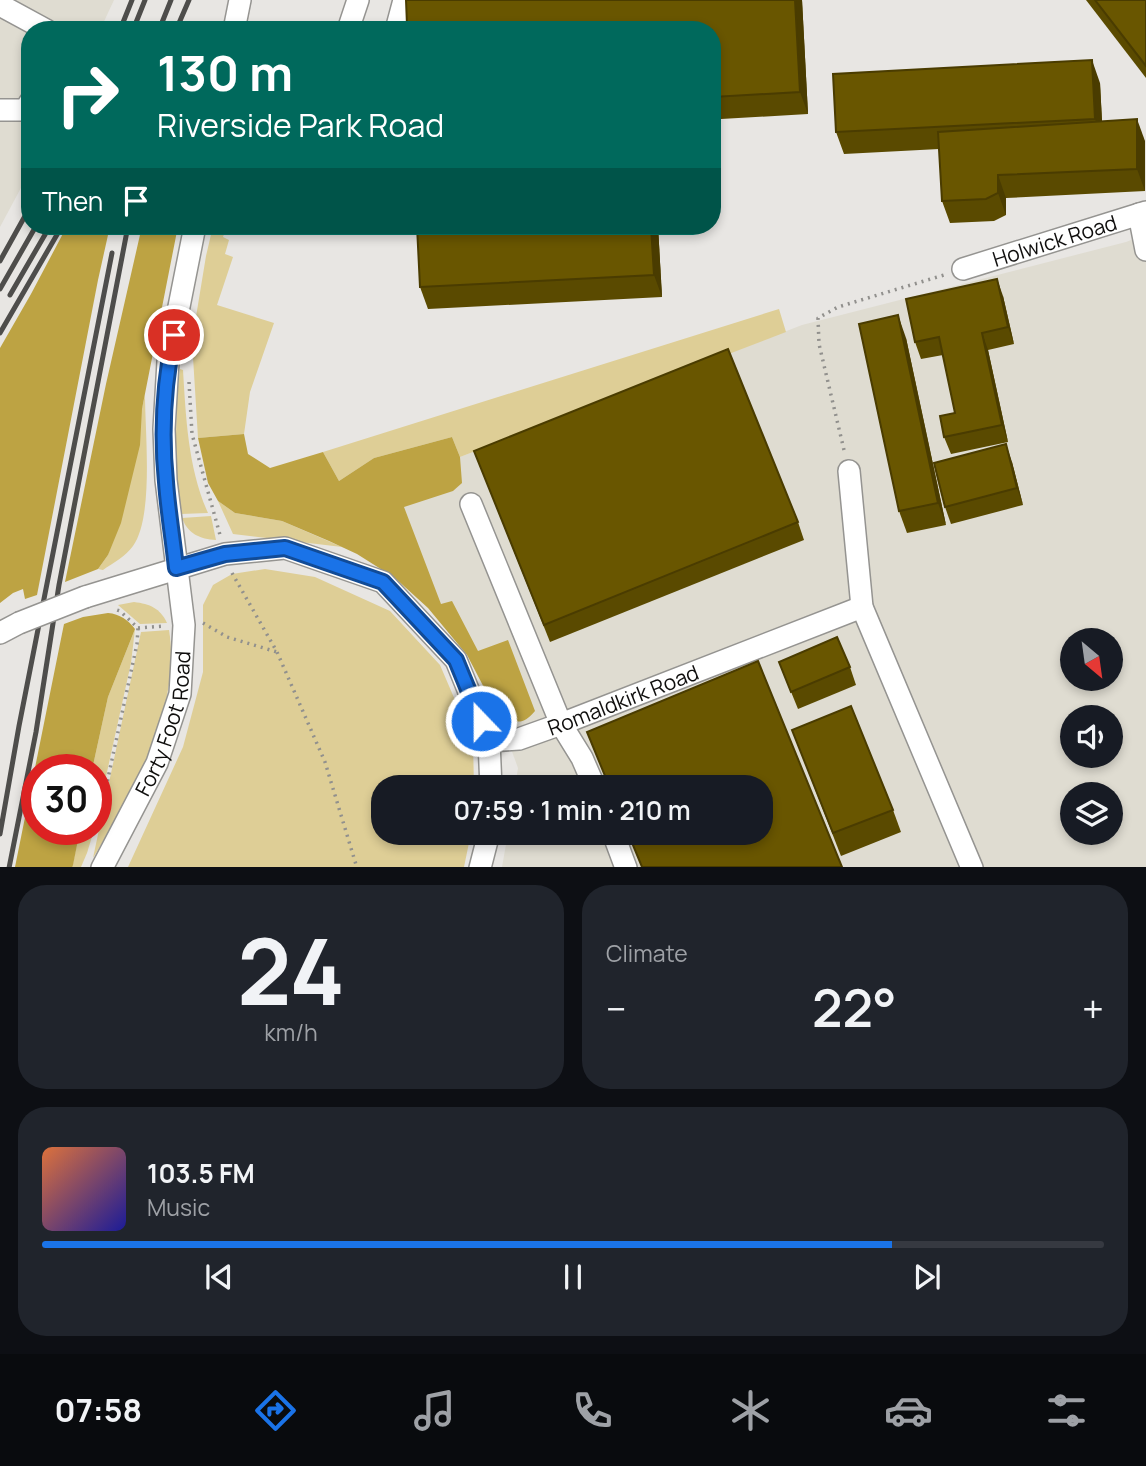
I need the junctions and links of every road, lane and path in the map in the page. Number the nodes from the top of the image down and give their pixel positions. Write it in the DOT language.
graph roads {
  1 [pos="240,0"];
  2 [pos="358,0"];
  3 [pos="404,0"];
  4 [pos="0,5"];
  5 [pos="29,21"];
  6 [pos="236,21"];
  7 [pos="351,21"];
  8 [pos="398,21"];
  9 [pos="0,110"];
  10 [pos="21,110"];
  11 [pos="1143,213"];
  12 [pos="193,235"];
  13 [pos="1146,250"];
  14 [pos="963,269"];
  15 [pos="189,379"];
  16 [pos="849,471"];
  17 [pos="471,504"];
  18 [pos="225,554"];
  19 [pos="176,568"];
  20 [pos="94,594"];
  21 [pos="862,607"];
  22 [pos="184,625"];
  23 [pos="9,628"];
  24 [pos="138,628"];
  25 [pos="277,652"];
  26 [pos="561,724"];
  27 [pos="489,741"];
  28 [pos="112,759"];
  29 [pos="490,775"];
  30 [pos="589,775"];
  31 [pos="486,845"];
  32 [pos="618,845"];
  33 [pos="102,867"];
  34 [pos="357,867"];
  35 [pos="480,867"];
  36 [pos="626,867"];
  37 [pos="972,867"];
  1 -- 6 [label="street"];
  2 -- 7 [label="street"];
  3 -- 8 [label="street"];
  4 -- 5 [label="street"];
  9 -- 10 [label="street"];
  11 -- 13 [label="street"];
  11 -- 14 [label="street, Holwick Road"];
  12 -- 19 [label="street, Forty Foot Road"];
  14 -- 16 [label="path"];
  15 -- 18 [label="path"];
  16 -- 21 [label="street"];
  17 -- 26 [label="street"];
  18 -- 19 [label="street"];
  18 -- 25 [label="path"];
  18 -- 27 [label="street"];
  19 -- 20 [label="street"];
  19 -- 22 [label="street, Forty Foot Road"];
  20 -- 23 [label="street, bridge"];
  20 -- 24 [label="path"];
  21 -- 26 [label="street, Romaldkirk Road"];
  21 -- 37 [label="street"];
  22 -- 24 [label="path"];
  22 -- 25 [label="path"];
  22 -- 33 [label="street, Forty Foot Road"];
  24 -- 28 [label="path"];
  25 -- 34 [label="path"];
  26 -- 27 [label="street, Romaldkirk Road"];
  26 -- 30 [label="street"];
  27 -- 29 [label="street"];
  31 -- 35 [label="street"];
  32 -- 36 [label="street"];
}
